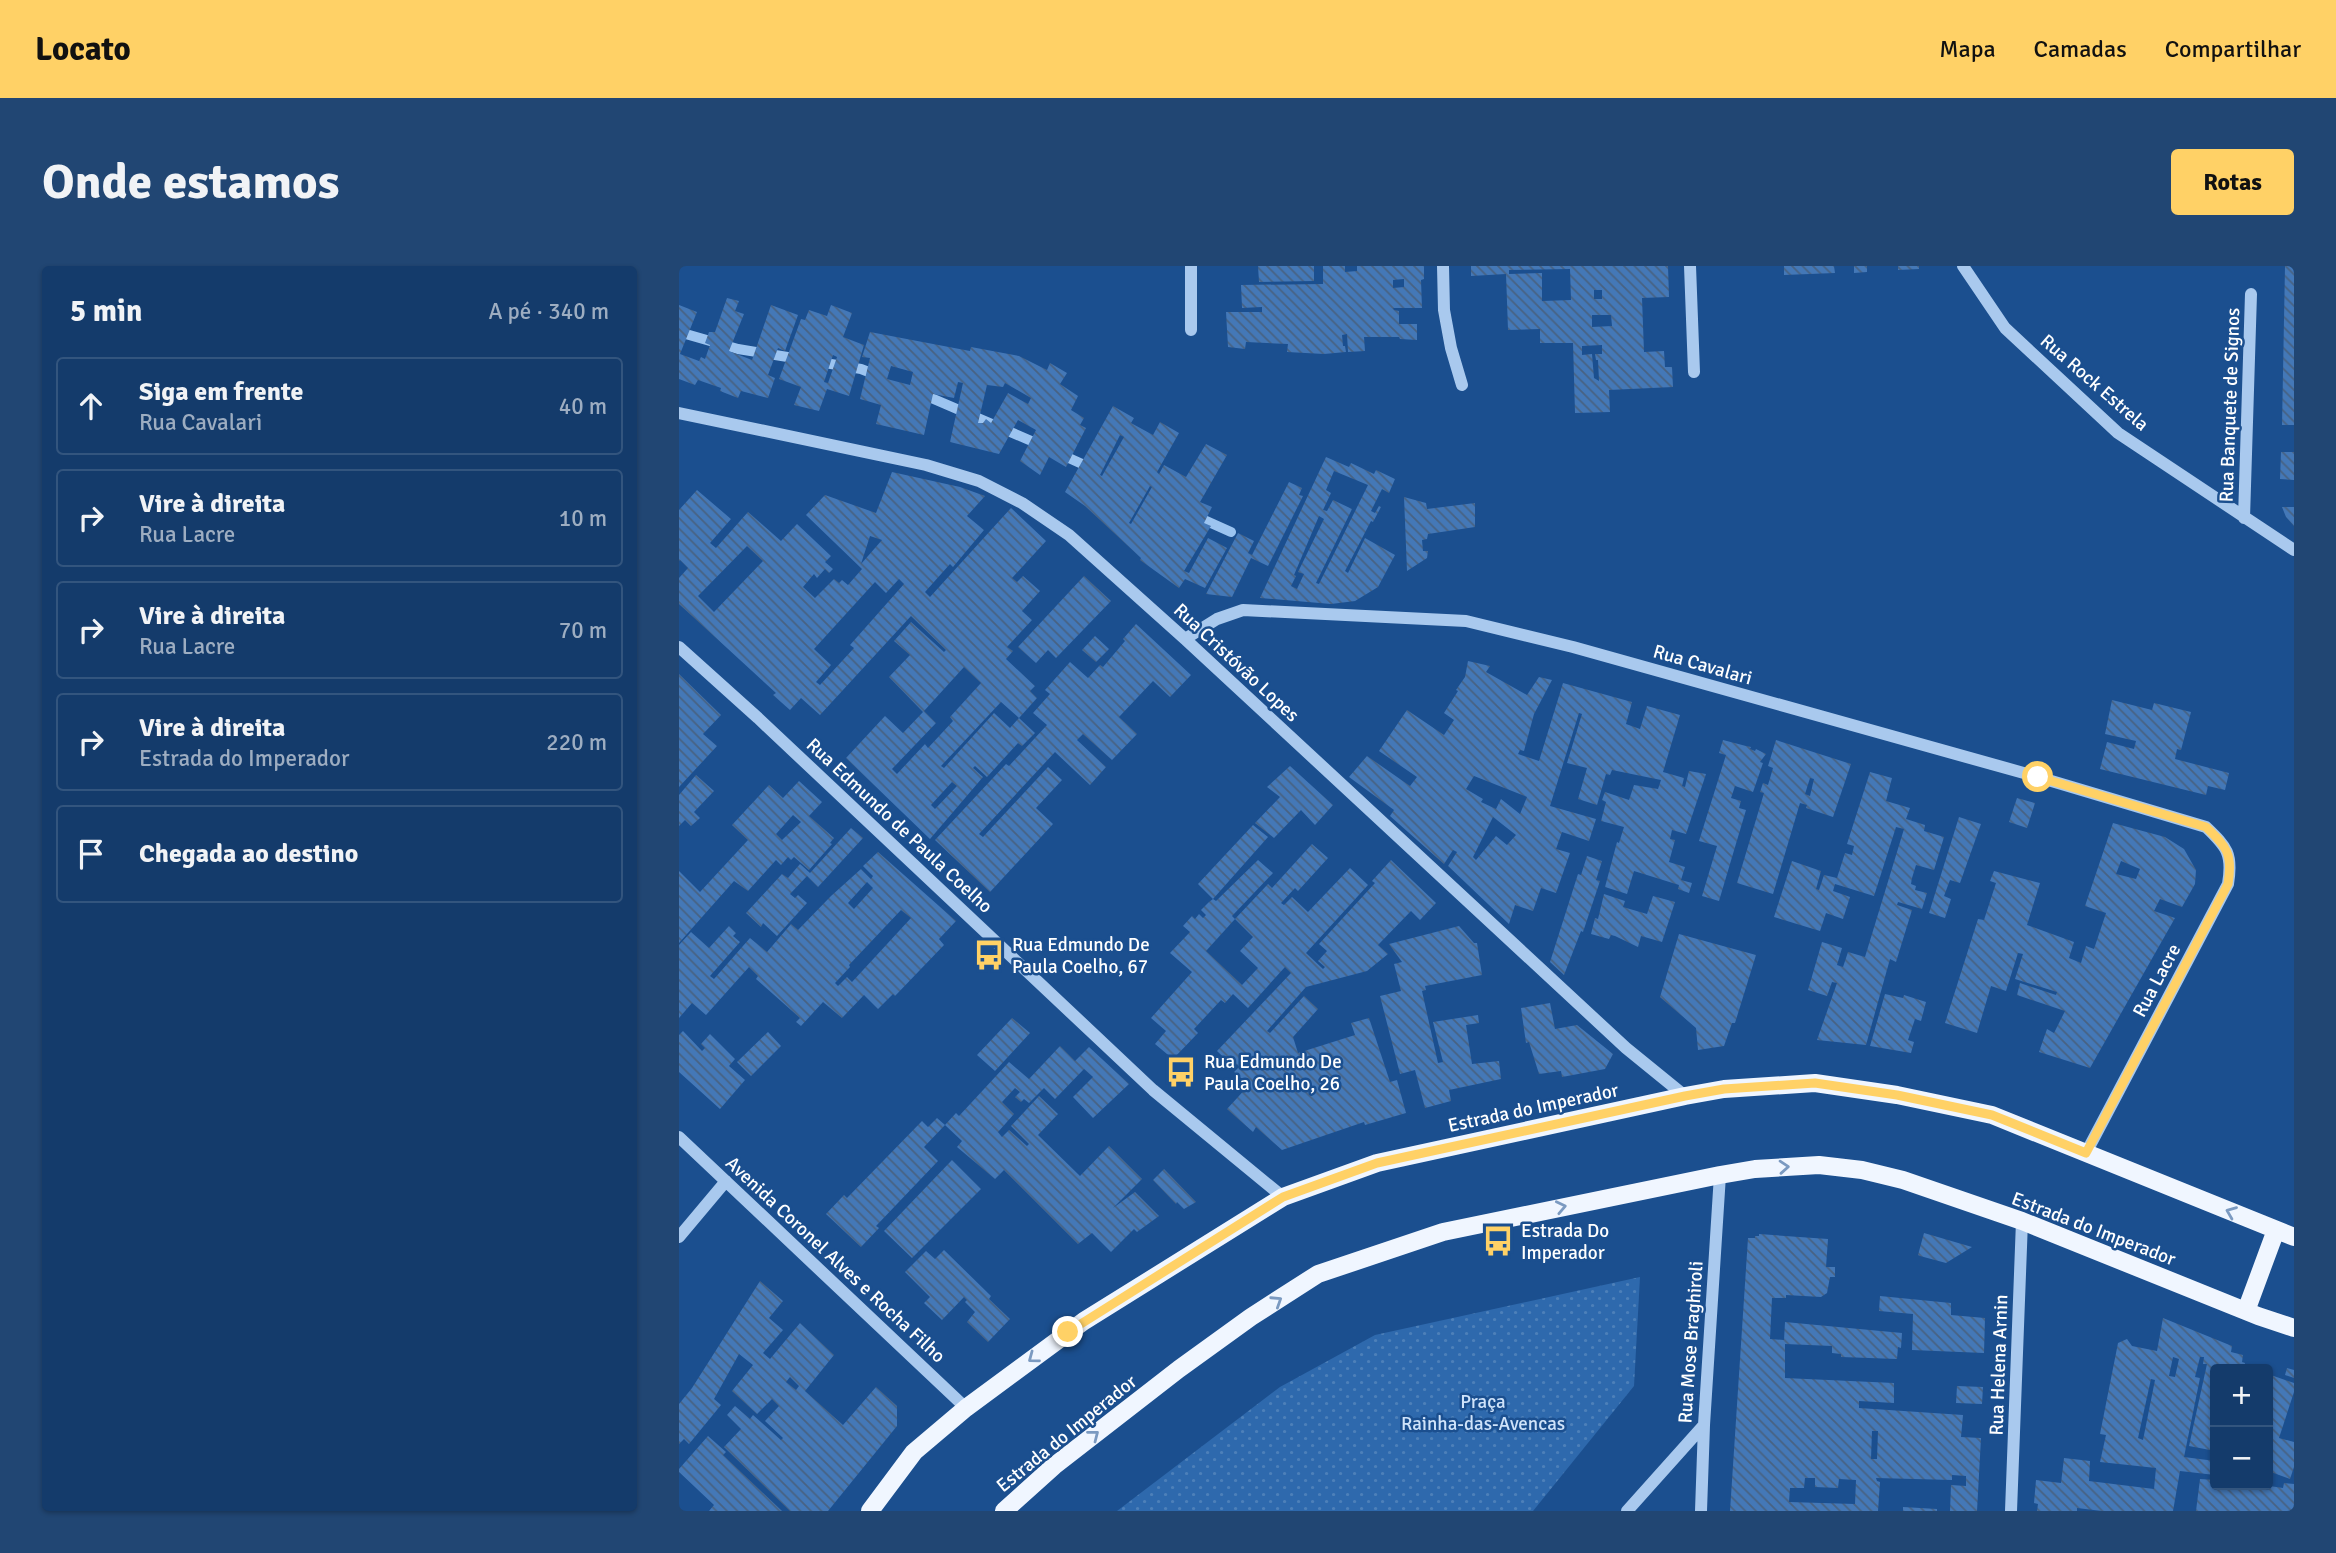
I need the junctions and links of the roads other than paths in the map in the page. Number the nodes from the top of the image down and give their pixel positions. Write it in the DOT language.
graph roads {
  1 [pos="1192,266"];
  2 [pos="1443,266"];
  3 [pos="1690,266"];
  4 [pos="1962,266"];
  5 [pos="2251,294"];
  6 [pos="1191,330"];
  7 [pos="1694,372"];
  8 [pos="1462,385"];
  9 [pos="679,413"];
  10 [pos="2244,518"];
  11 [pos="2294,550"];
  12 [pos="1185,639"];
  13 [pos="679,647"];
  14 [pos="2206,827"];
  15 [pos="1685,1096"];
  16 [pos="679,1138"];
  17 [pos="2086,1153"];
  18 [pos="1720,1175"];
  19 [pos="726,1181"];
  20 [pos="1283,1197"];
  21 [pos="2022,1221"];
  22 [pos="2276,1230"];
  23 [pos="679,1237"];
  24 [pos="2294,1237"];
  25 [pos="2246,1311"];
  26 [pos="2294,1328"];
  27 [pos="966,1408"];
  28 [pos="1704,1425"];
  29 [pos="870,1511"];
  30 [pos="1004,1511"];
  31 [pos="1627,1511"];
  32 [pos="1701,1511"];
  33 [pos="2011,1511"];
  1 -- 6 [label="street"];
  2 -- 8 [label="street"];
  3 -- 7 [label="street"];
  4 -- 10 [label="street, Rua Rock Estrela"];
  5 -- 10 [label="street, Rua Banquete de Signos"];
  9 -- 12 [label="street, Rua Cristóvão Lopes"];
  10 -- 11 [label="street, Rua Rock Estrela"];
  12 -- 14 [label="street, Rua Cavalari"];
  12 -- 15 [label="street, Rua Cristóvão Lopes"];
  13 -- 20 [label="street, Rua Edmundo de Paula Coelho"];
  14 -- 17 [label="street, Rua Lacre"];
  15 -- 17 [label="main road, Estrada do Imperador"];
  15 -- 20 [label="main road, Estrada do Imperador"];
  16 -- 19 [label="street, Avenida Coronel Alves e Rocha Filho"];
  22 -- 17 [label="main road, Estrada do Imperador, one-way"];
  18 -- 21 [label="main road, Estrada do Imperador, one-way"];
  18 -- 28 [label="street, Rua Mose Braghiroli"];
  30 -- 18 [label="main road, Estrada do Imperador, one-way"];
  19 -- 23 [label="street"];
  19 -- 27 [label="street, Avenida Coronel Alves e Rocha Filho"];
  20 -- 27 [label="main road, Estrada do Imperador, one-way"];
  21 -- 25 [label="main road, Estrada do Imperador"];
  21 -- 33 [label="street, Rua Helena Arnin"];
  22 -- 24 [label="main road, Estrada do Imperador"];
  22 -- 25 [label="main road"];
  25 -- 26 [label="main road, Estrada do Imperador"];
  27 -- 29 [label="main road, Estrada do Imperador"];
  28 -- 31 [label="street"];
  28 -- 32 [label="street, Rua Mose Braghiroli"];
}
